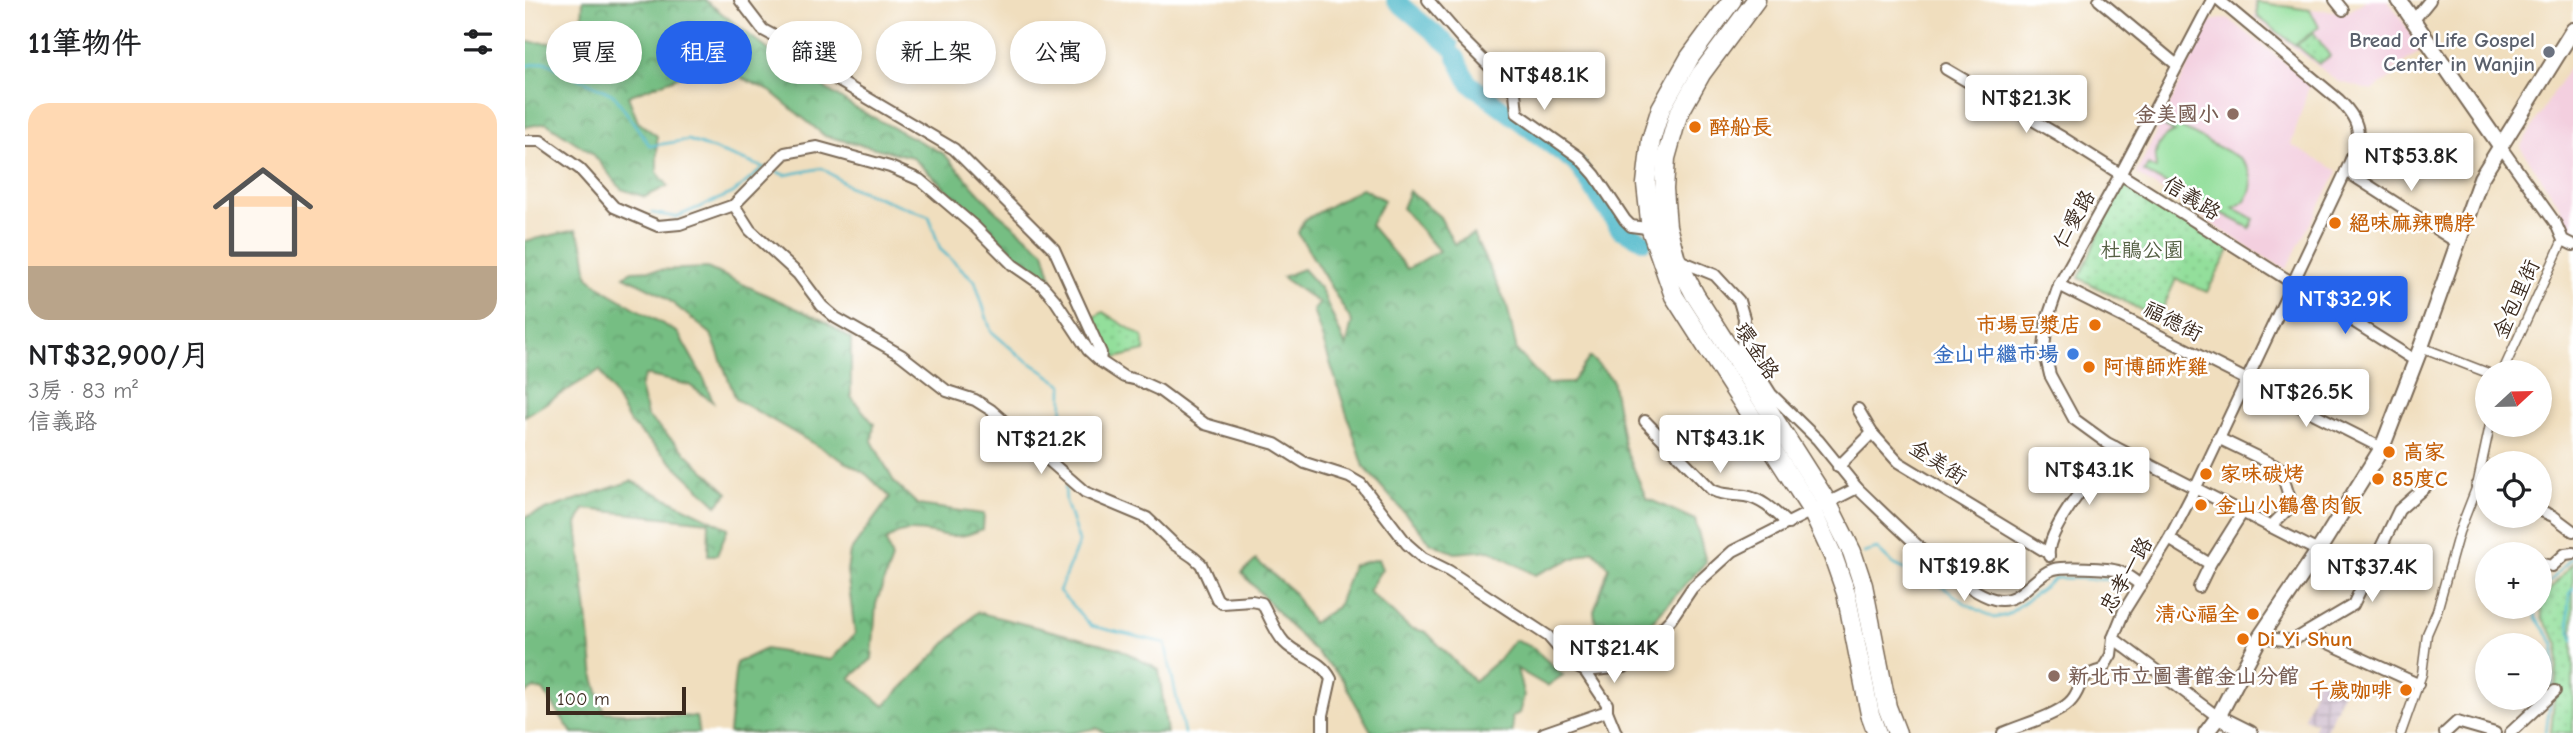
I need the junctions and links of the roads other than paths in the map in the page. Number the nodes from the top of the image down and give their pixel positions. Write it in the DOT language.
graph roads {
  1 [pos="740,0"];
  2 [pos="1428,0"];
  3 [pos="1732,0"];
  4 [pos="1756,0"];
  5 [pos="2099,0"];
  6 [pos="2212,0"];
  7 [pos="2219,0"];
  8 [pos="2335,0"];
  9 [pos="2399,0"];
  10 [pos="2431,0"];
  11 [pos="2343,10"];
  12 [pos="2413,21"];
  13 [pos="2573,30"];
  14 [pos="2178,65"];
  15 [pos="1946,69"];
  16 [pos="525,141"];
  17 [pos="2501,147"];
  18 [pos="2346,171"];
  19 [pos="2120,175"];
  20 [pos="734,205"];
  21 [pos="1659,228"];
  22 [pos="2568,242"];
  23 [pos="2458,243"];
  24 [pos="1676,258"];
  25 [pos="2292,284"];
  26 [pos="2059,285"];
  27 [pos="2421,347"];
  28 [pos="2509,360"];
  29 [pos="2416,361"];
  30 [pos="1100,362"];
  31 [pos="2475,368"];
  32 [pos="2246,378"];
  33 [pos="1858,409"];
  34 [pos="1645,421"];
  35 [pos="1872,433"];
  36 [pos="2218,438"];
  37 [pos="2115,447"];
  38 [pos="2382,447"];
  39 [pos="1838,467"];
  40 [pos="2433,480"];
  41 [pos="2196,487"];
  42 [pos="1857,488"];
  43 [pos="2475,502"];
  44 [pos="1820,507"];
  45 [pos="2242,513"];
  46 [pos="2552,516"];
  47 [pos="1788,524"];
  48 [pos="2270,527"];
  49 [pos="2573,531"];
  50 [pos="2169,539"];
  51 [pos="2318,551"];
  52 [pos="2048,553"];
  53 [pos="2573,553"];
  54 [pos="2210,564"];
  55 [pos="2552,566"];
  56 [pos="2054,569"];
  57 [pos="2141,585"];
  58 [pos="2199,587"];
  59 [pos="2307,633"];
  60 [pos="2260,637"];
  61 [pos="2113,638"];
  62 [pos="1585,671"];
  63 [pos="2418,684"];
  64 [pos="2555,691"];
  65 [pos="1607,711"];
  66 [pos="2218,717"];
  67 [pos="1323,733"];
  68 [pos="1544,733"];
  69 [pos="1616,733"];
  70 [pos="1877,733"];
  71 [pos="1897,733"];
  72 [pos="2003,733"];
  73 [pos="2206,733"];
  74 [pos="2213,733"];
  75 [pos="2250,733"];
  76 [pos="2401,733"];
  77 [pos="2445,733"];
  78 [pos="2495,733"];
  79 [pos="2510,733"];
  1 -- 30 [label="street"];
  2 -- 21 [label="street"];
  3 -- 21 [label="main road, 環金路"];
  4 -- 21 [label="main road, 環金路"];
  5 -- 14 [label="street"];
  6 -- 14 [label="street, 仁愛路"];
  7 -- 18 [label="street, 忠孝一路"];
  8 -- 11 [label="street"];
  9 -- 12 [label="street"];
  10 -- 12 [label="street"];
  12 -- 17 [label="street"];
  13 -- 17 [label="street"];
  14 -- 19 [label="street, 仁愛路"];
  15 -- 19 [label="street, 信義路"];
  16 -- 20 [label="street"];
  17 -- 22 [label="street"];
  17 -- 23 [label="street"];
  18 -- 23 [label="street"];
  18 -- 25 [label="street, 忠孝一路"];
  19 -- 25 [label="street, 信義路"];
  19 -- 26 [label="street, 仁愛路"];
  20 -- 30 [label="street"];
  20 -- 67 [label="street"];
  21 -- 24 [label="main road, 環金路"];
  21 -- 44 [label="main road, 環金路"];
  22 -- 28 [label="street, 金包里街"];
  23 -- 27 [label="street"];
  24 -- 39 [label="street"];
  24 -- 44 [label="main road, 環金路"];
  25 -- 29 [label="street, 信義路"];
  25 -- 32 [label="street, 忠孝一路"];
  26 -- 32 [label="street, 福德街"];
  26 -- 37 [label="street, 仁愛路"];
  27 -- 29 [label="street"];
  27 -- 31 [label="street"];
  29 -- 38 [label="street"];
  30 -- 62 [label="street"];
  32 -- 36 [label="street, 忠孝一路"];
  32 -- 38 [label="street, 福德街"];
  33 -- 35 [label="street, 金美街"];
  34 -- 47 [label="street"];
  35 -- 39 [label="street"];
  35 -- 52 [label="street, 金美街"];
  36 -- 41 [label="street, 忠孝一路"];
  36 -- 48 [label="street"];
  37 -- 41 [label="street, 仁愛路"];
  37 -- 52 [label="street"];
  38 -- 51 [label="street"];
  39 -- 42 [label="street"];
  40 -- 59 [label="street"];
  41 -- 45 [label="street, 仁愛路"];
  41 -- 50 [label="street, 忠孝一路"];
  42 -- 44 [label="street"];
  42 -- 56 [label="street"];
  43 -- 63 [label="street"];
  44 -- 47 [label="street"];
  44 -- 70 [label="main road, 環金路"];
  44 -- 71 [label="main road, 環金路"];
  45 -- 48 [label="street, 仁愛路"];
  45 -- 54 [label="street"];
  46 -- 49 [label="street"];
  47 -- 62 [label="street"];
  48 -- 51 [label="street, 仁愛路"];
  50 -- 54 [label="street"];
  50 -- 57 [label="street, 忠孝一路"];
  51 -- 60 [label="street"];
  52 -- 56 [label="street"];
  53 -- 55 [label="street"];
  54 -- 58 [label="street"];
  56 -- 57 [label="street"];
  57 -- 61 [label="street, 忠孝一路"];
  59 -- 60 [label="street"];
  59 -- 63 [label="street"];
  60 -- 66 [label="street"];
  61 -- 66 [label="street, 忠孝一路"];
  61 -- 72 [label="street"];
  62 -- 65 [label="street"];
  63 -- 76 [label="street"];
  64 -- 79 [label="street"];
  65 -- 68 [label="street"];
  65 -- 69 [label="street"];
  66 -- 73 [label="street"];
  66 -- 74 [label="street"];
  66 -- 75 [label="street"];
  77 -- 78 [label="street"];
}
